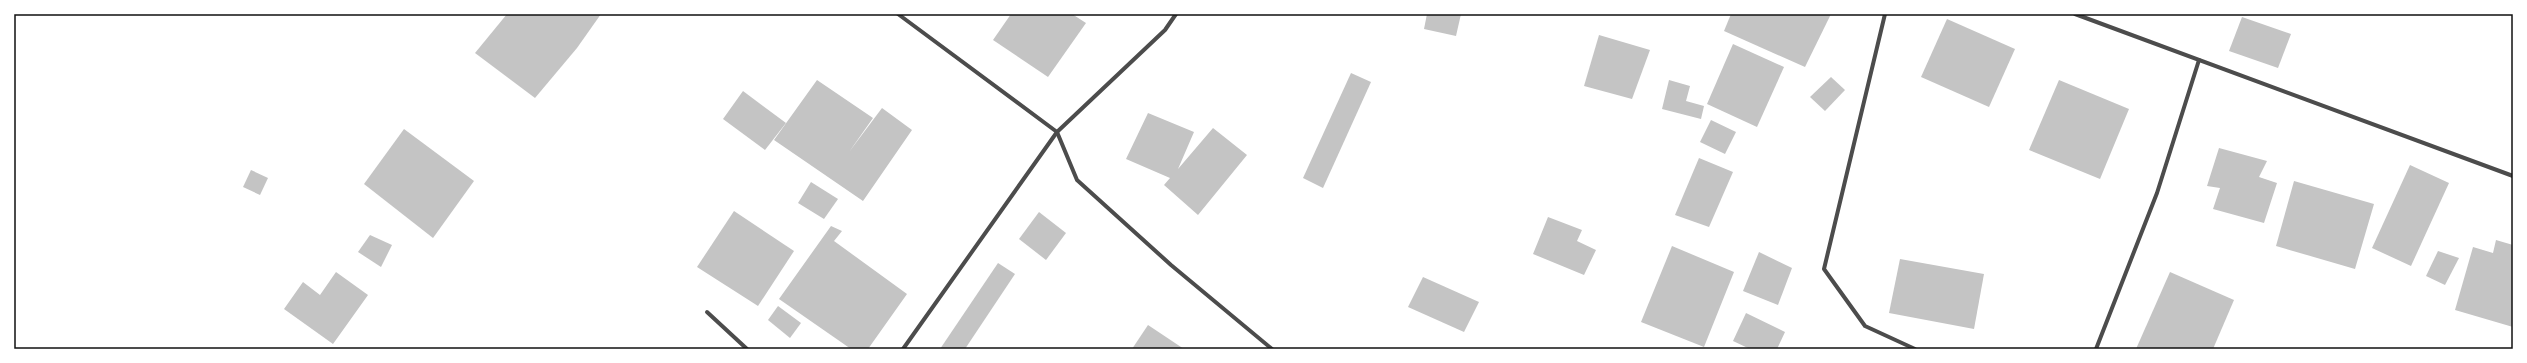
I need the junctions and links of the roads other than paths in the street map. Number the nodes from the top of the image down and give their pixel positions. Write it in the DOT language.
graph roads {
  1 [pos="898,14"];
  2 [pos="1176,14"];
  3 [pos="1885,14"];
  4 [pos="2075,14"];
  5 [pos="2199,60"];
  6 [pos="1057,132"];
  7 [pos="2513,176"];
  8 [pos="707,312"];
  9 [pos="747,349"];
  10 [pos="903,349"];
  11 [pos="1272,349"];
  12 [pos="1915,349"];
  13 [pos="2096,349"];
  1 -- 6 [label="street"];
  2 -- 6 [label="street"];
  3 -- 12 [label="street"];
  4 -- 5 [label="street"];
  5 -- 7 [label="street"];
  5 -- 13 [label="street"];
  6 -- 10 [label="street"];
  6 -- 11 [label="street"];
  8 -- 9 [label="street"];
}
